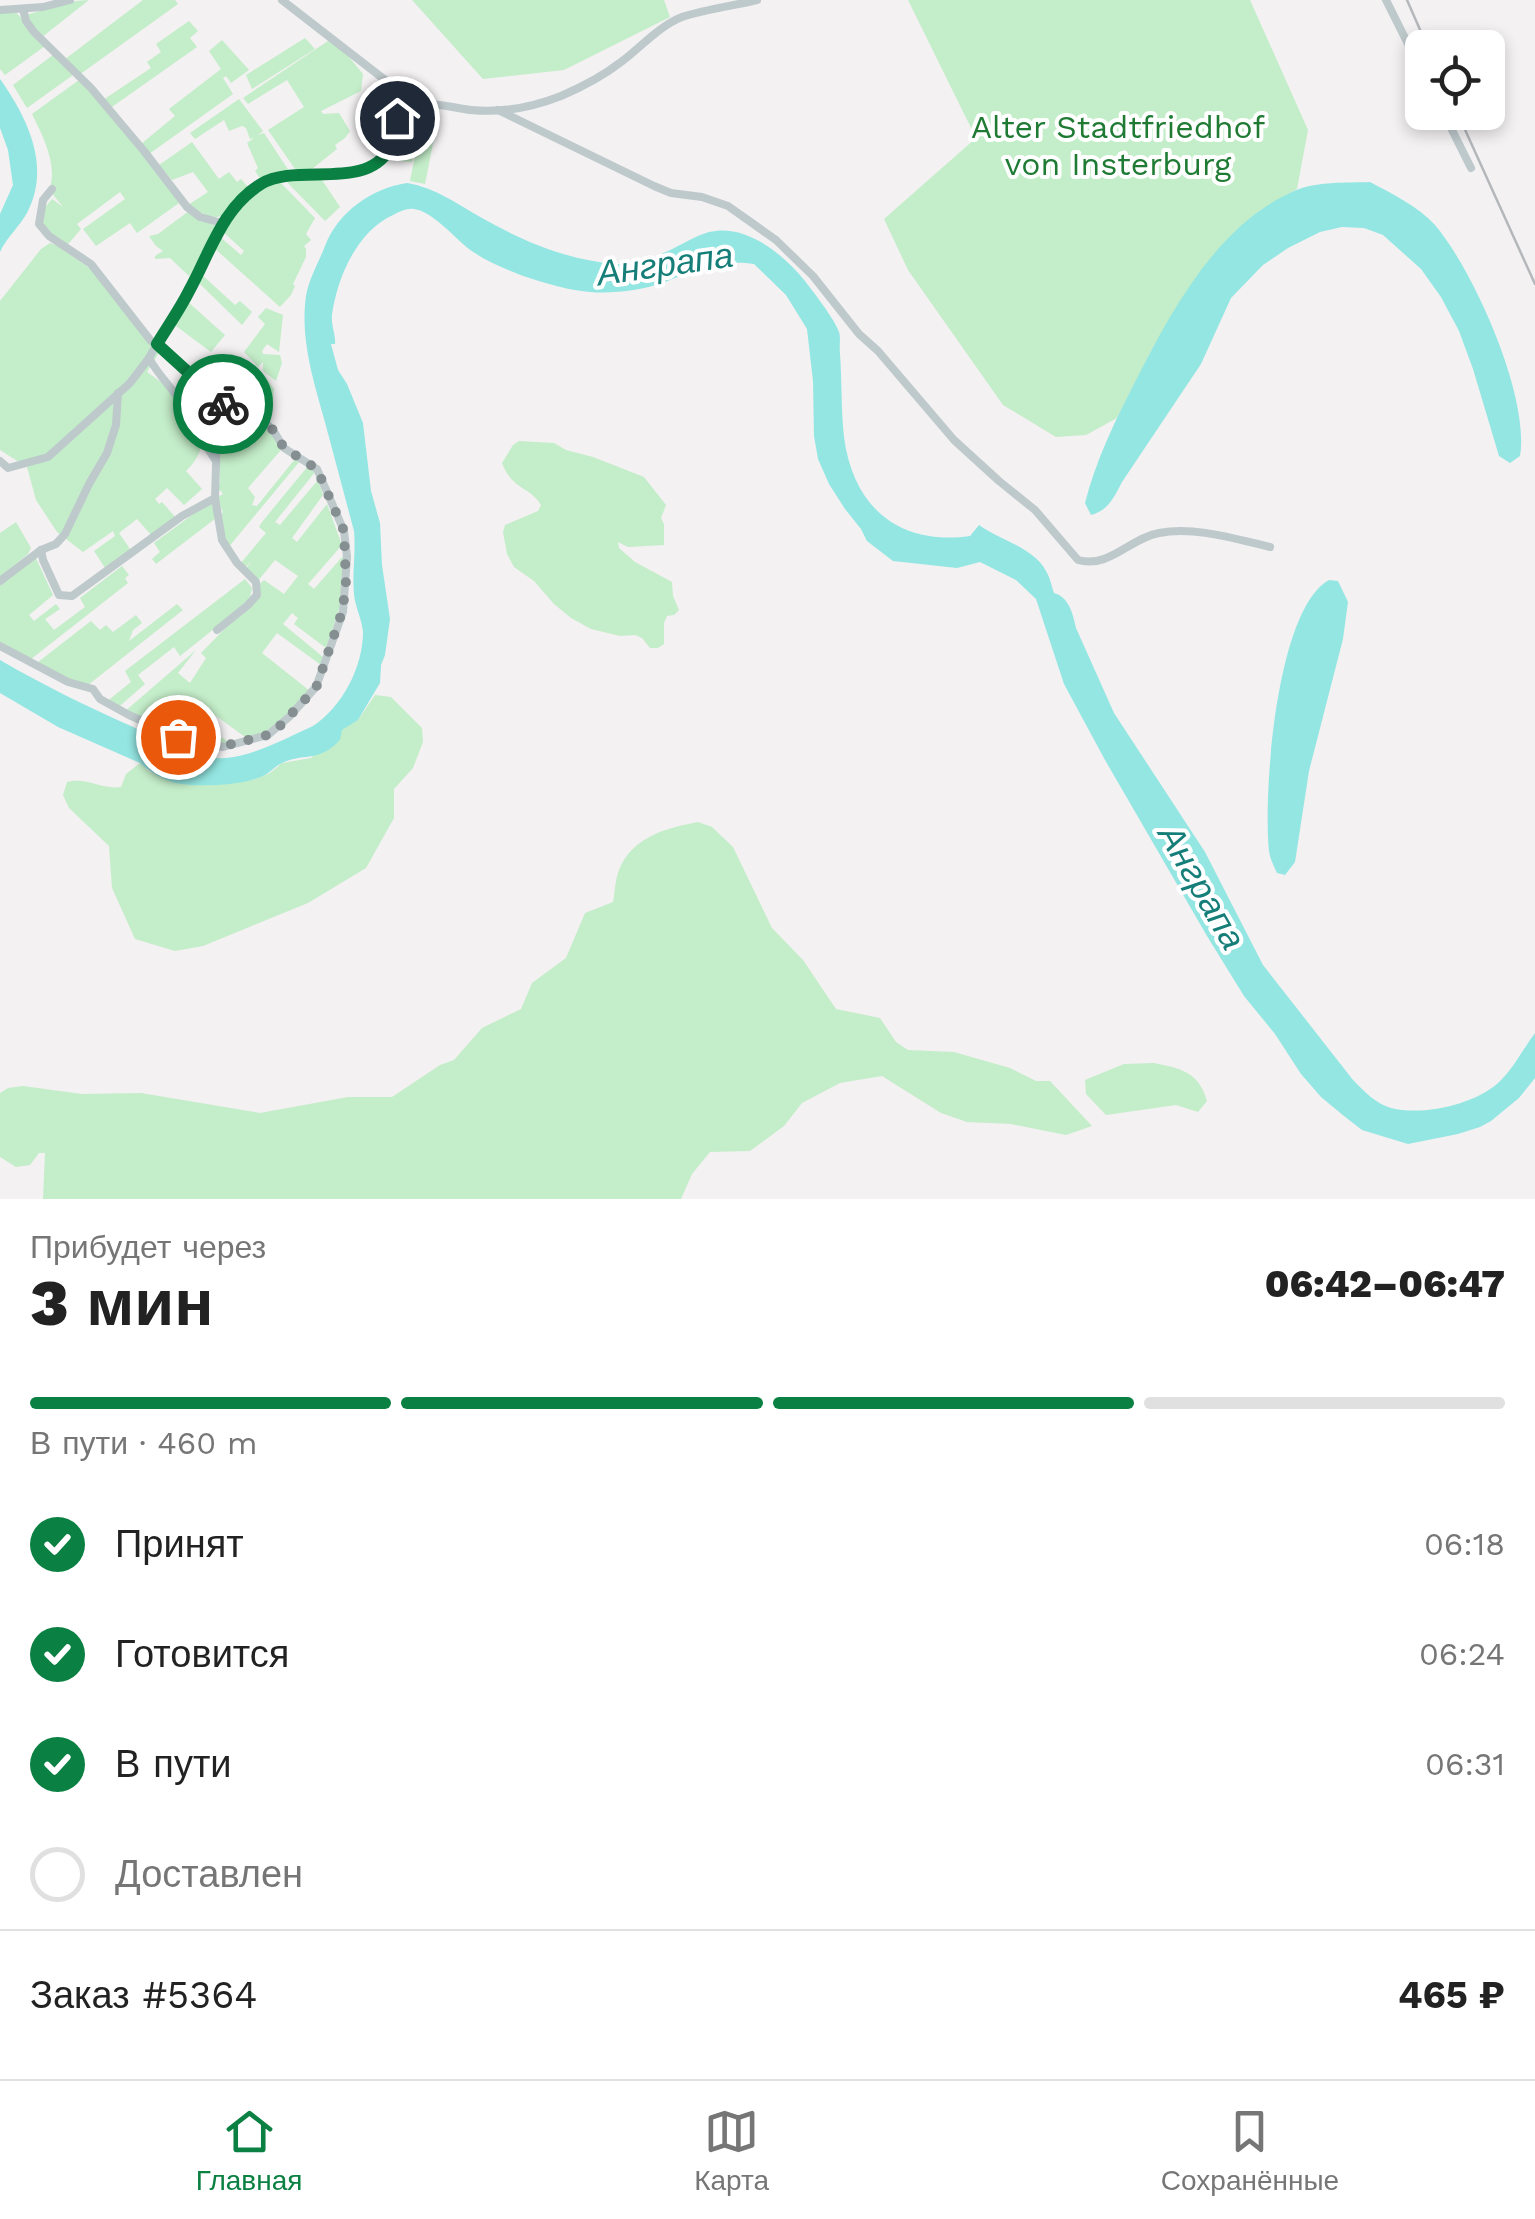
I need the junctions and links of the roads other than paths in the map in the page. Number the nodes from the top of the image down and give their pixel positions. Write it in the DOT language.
graph roads {
  1 [pos="70,0"];
  2 [pos="282,0"];
  3 [pos="757,0"];
  4 [pos="1386,0"];
  5 [pos="23,9"];
  6 [pos="0,10"];
  7 [pos="1405,38"];
  8 [pos="416,104"];
  9 [pos="498,110"];
  10 [pos="1452,130"];
  11 [pos="1471,168"];
  12 [pos="52,189"];
  13 [pos="222,223"];
  14 [pos="157,344"];
  15 [pos="149,358"];
  16 [pos="118,393"];
  17 [pos="218,401"];
  18 [pos="0,461"];
  19 [pos="216,461"];
  20 [pos="215,498"];
  21 [pos="1270,548"];
  22 [pos="41,550"];
  23 [pos="0,581"];
  24 [pos="217,630"];
  25 [pos="0,646"];
  1 -- 5 [label="street"];
  2 -- 8 [label="street"];
  3 -- 9 [label="street"];
  4 -- 7 [label="street"];
  5 -- 6 [label="street"];
  5 -- 13 [label="street"];
  8 -- 9 [label="street"];
  8 -- 13 [label="street"];
  9 -- 21 [label="street"];
  10 -- 11 [label="street"];
  12 -- 14 [label="street"];
  13 -- 14 [label="street"];
  14 -- 15 [label="street"];
  14 -- 17 [label="street"];
  15 -- 16 [label="street"];
  15 -- 19 [label="street"];
  16 -- 18 [label="street"];
  16 -- 22 [label="street"];
  17 -- 19 [label="street"];
  17 -- 25 [label="street"];
  19 -- 20 [label="street"];
  20 -- 22 [label="street"];
  20 -- 24 [label="street"];
  22 -- 23 [label="street"];
}
